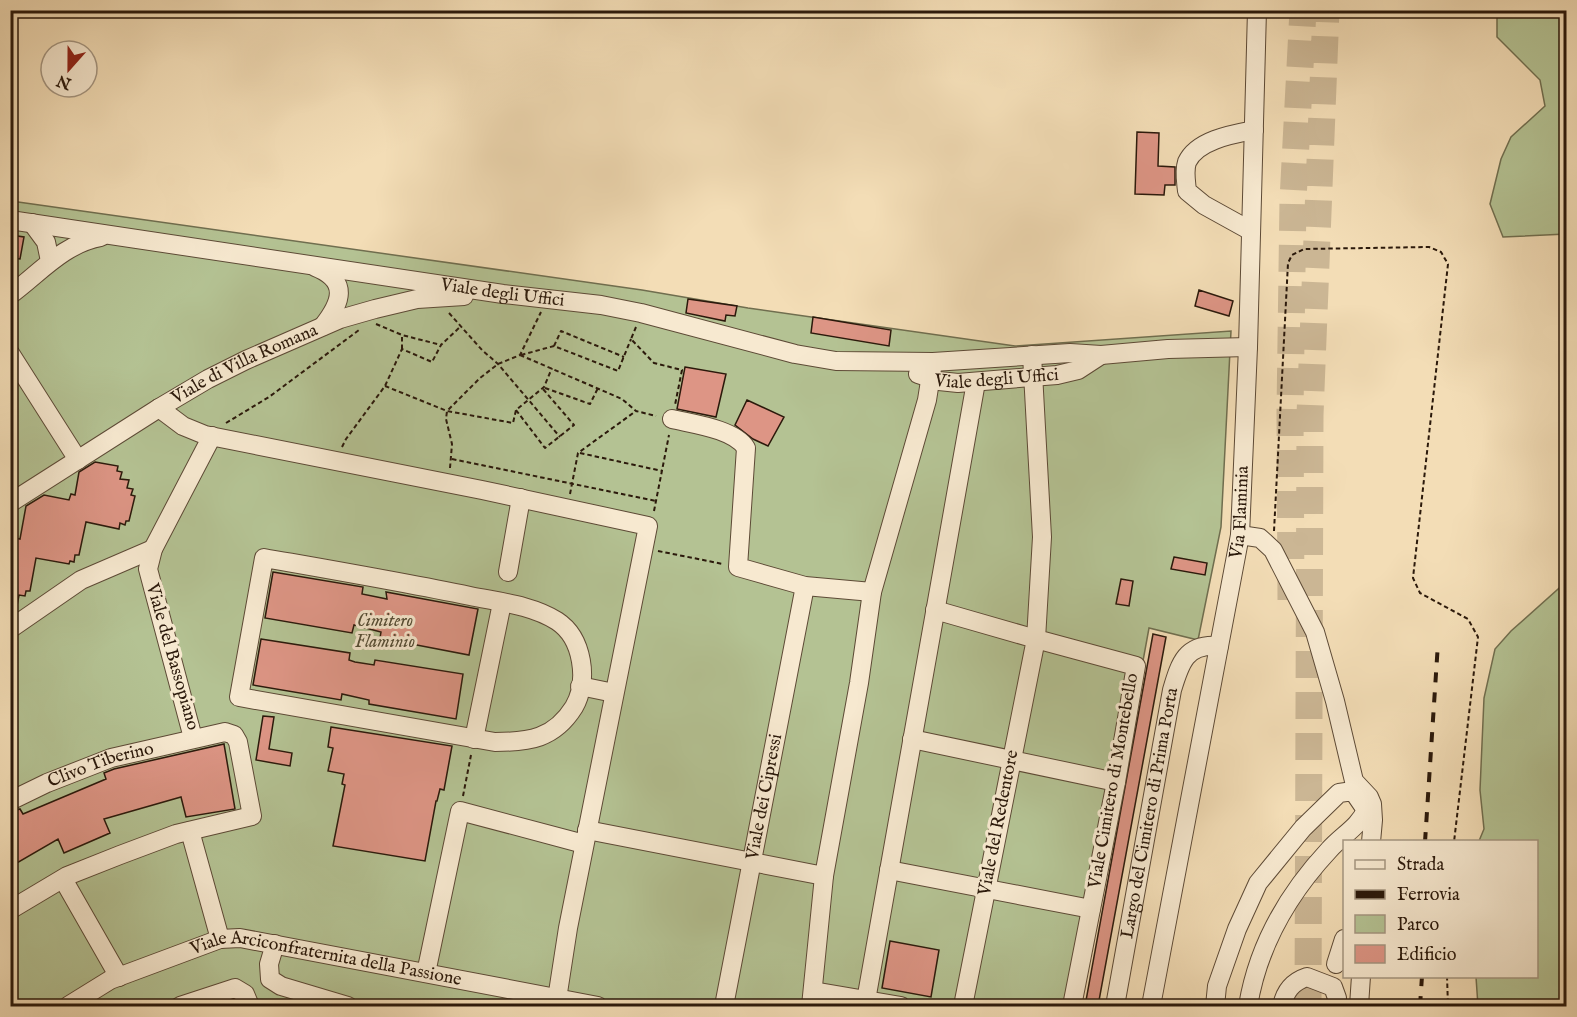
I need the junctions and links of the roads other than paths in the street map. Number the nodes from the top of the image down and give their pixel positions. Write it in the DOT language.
graph roads {
  1 [pos="1257,10"];
  2 [pos="1264,10"];
  3 [pos="1256,60"];
  4 [pos="1254,130"];
  5 [pos="10,220"];
  6 [pos="32,223"];
  7 [pos="1251,231"];
  8 [pos="112,236"];
  9 [pos="50,261"];
  10 [pos="299,263"];
  11 [pos="503,294"];
  12 [pos="10,295"];
  13 [pos="323,327"];
  14 [pos="1248,348"];
  15 [pos="10,353"];
  16 [pos="1101,355"];
  17 [pos="1032,356"];
  18 [pos="931,370"];
  19 [pos="1035,377"];
  20 [pos="976,382"];
  21 [pos="159,408"];
  22 [pos="672,419"];
  23 [pos="212,436"];
  24 [pos="78,459"];
  25 [pos="521,498"];
  26 [pos="10,503"];
  27 [pos="1240,535"];
  28 [pos="153,549"];
  29 [pos="508,572"];
  30 [pos="805,586"];
  31 [pos="872,592"];
  32 [pos="502,603"];
  33 [pos="935,609"];
  34 [pos="10,629"];
  35 [pos="1036,639"];
  36 [pos="1219,646"];
  37 [pos="580,686"];
  38 [pos="614,693"];
  39 [pos="193,738"];
  40 [pos="474,738"];
  41 [pos="912,739"];
  42 [pos="1012,760"];
  43 [pos="1116,782"];
  44 [pos="10,801"];
  45 [pos="190,831"];
  46 [pos="586,837"];
  47 [pos="1371,840"];
  48 [pos="752,860"];
  49 [pos="889,870"];
  50 [pos="824,876"];
  51 [pos="63,879"];
  52 [pos="986,889"];
  53 [pos="1091,909"];
  54 [pos="10,910"];
  55 [pos="219,939"];
  56 [pos="1343,942"];
  57 [pos="275,944"];
  58 [pos="1336,964"];
  59 [pos="426,973"];
  60 [pos="119,977"];
  61 [pos="1361,978"];
  62 [pos="557,999"];
  63 [pos="812,999"];
  64 [pos="865,1004"];
  65 [pos="68,1006"];
  66 [pos="180,1006"];
  67 [pos="250,1006"];
  68 [pos="348,1006"];
  69 [pos="593,1006"];
  70 [pos="724,1006"];
  71 [pos="901,1006"];
  72 [pos="963,1006"];
  73 [pos="1072,1006"];
  74 [pos="1115,1006"];
  75 [pos="1151,1006"];
  76 [pos="1215,1006"];
  77 [pos="1248,1006"];
  78 [pos="1282,1006"];
  79 [pos="1336,1006"];
  80 [pos="1359,1006"];
  1 -- 3 [label="street, Via Flaminia"];
  2 -- 3 [label="street"];
  3 -- 4 [label="street, Via Flaminia"];
  4 -- 7 [label="street, Via Flaminia"];
  4 -- 7 [label="street"];
  5 -- 6 [label="street, Viale degli Uffici"];
  6 -- 8 [label="street, Viale degli Uffici"];
  6 -- 9 [label="street"];
  7 -- 14 [label="street, Via Flaminia"];
  8 -- 9 [label="street"];
  8 -- 10 [label="street, Viale degli Uffici"];
  9 -- 12 [label="street"];
  10 -- 11 [label="street, Viale degli Uffici"];
  10 -- 13 [label="street"];
  11 -- 13 [label="street, Viale di Villa Romana"];
  11 -- 18 [label="street, Viale degli Uffici"];
  13 -- 21 [label="street, Viale di Villa Romana"];
  14 -- 16 [label="street, Viale degli Uffici"];
  14 -- 27 [label="street, Via Flaminia"];
  15 -- 24 [label="street"];
  16 -- 17 [label="street, Viale degli Uffici"];
  16 -- 19 [label="street, Viale degli Uffici"];
  17 -- 18 [label="street, Viale degli Uffici"];
  17 -- 19 [label="street"];
  18 -- 20 [label="street, Viale degli Uffici"];
  18 -- 31 [label="street"];
  19 -- 20 [label="street, Viale degli Uffici"];
  19 -- 35 [label="street"];
  20 -- 33 [label="street"];
  21 -- 23 [label="street"];
  21 -- 24 [label="street, Viale di Villa Romana"];
  22 -- 30 [label="street"];
  23 -- 25 [label="street"];
  23 -- 28 [label="street, Viale del Bassopiano"];
  24 -- 26 [label="street, Viale di Villa Romana"];
  25 -- 29 [label="street"];
  25 -- 38 [label="street"];
  27 -- 36 [label="street, Via Flaminia"];
  27 -- 47 [label="street"];
  28 -- 34 [label="street"];
  28 -- 39 [label="street, Viale del Bassopiano"];
  30 -- 31 [label="street"];
  30 -- 48 [label="street, Viale dei Cipressi"];
  31 -- 50 [label="street"];
  32 -- 37 [label="street"];
  32 -- 40 [label="street"];
  32 -- 40 [label="street"];
  33 -- 35 [label="street"];
  33 -- 41 [label="street"];
  35 -- 42 [label="street, Viale del Redentore"];
  35 -- 43 [label="street, Viale Cimitero di Montebello"];
  36 -- 74 [label="street, Largo del Cimitero di Prima Porta"];
  36 -- 75 [label="street, Via Flaminia"];
  37 -- 38 [label="street"];
  37 -- 40 [label="street"];
  38 -- 46 [label="street"];
  39 -- 44 [label="street, Clivo Tiberino"];
  39 -- 45 [label="street, Viale del Bassopiano"];
  41 -- 42 [label="street"];
  41 -- 49 [label="street"];
  42 -- 43 [label="street"];
  42 -- 52 [label="street, Viale del Redentore"];
  43 -- 53 [label="street, Viale Cimitero di Montebello"];
  45 -- 51 [label="street"];
  45 -- 55 [label="street"];
  46 -- 48 [label="street"];
  46 -- 59 [label="street"];
  46 -- 62 [label="street"];
  48 -- 50 [label="street"];
  48 -- 70 [label="street, Viale dei Cipressi"];
  49 -- 52 [label="street"];
  49 -- 64 [label="street"];
  50 -- 63 [label="street"];
  51 -- 54 [label="street"];
  51 -- 60 [label="street"];
  52 -- 53 [label="street"];
  52 -- 72 [label="street, Viale del Redentore"];
  53 -- 73 [label="street, Viale Cimitero di Montebello"];
  55 -- 57 [label="street, Viale Arciconfraternita della Passione"];
  55 -- 60 [label="street, Viale Arciconfraternita della Passione"];
  56 -- 58 [label="street"];
  57 -- 59 [label="street, Viale Arciconfraternita della Passione"];
  57 -- 68 [label="street"];
  59 -- 62 [label="street, Viale Arciconfraternita della Passione"];
  60 -- 65 [label="street, Viale Arciconfraternita della Passione"];
  61 -- 80 [label="street"];
  62 -- 69 [label="street, Viale Arciconfraternita della Passione"];
  63 -- 64 [label="street"];
  64 -- 71 [label="street"];
  66 -- 67 [label="street"];
  76 -- 77 [label="street"];
  78 -- 79 [label="street"];
}
